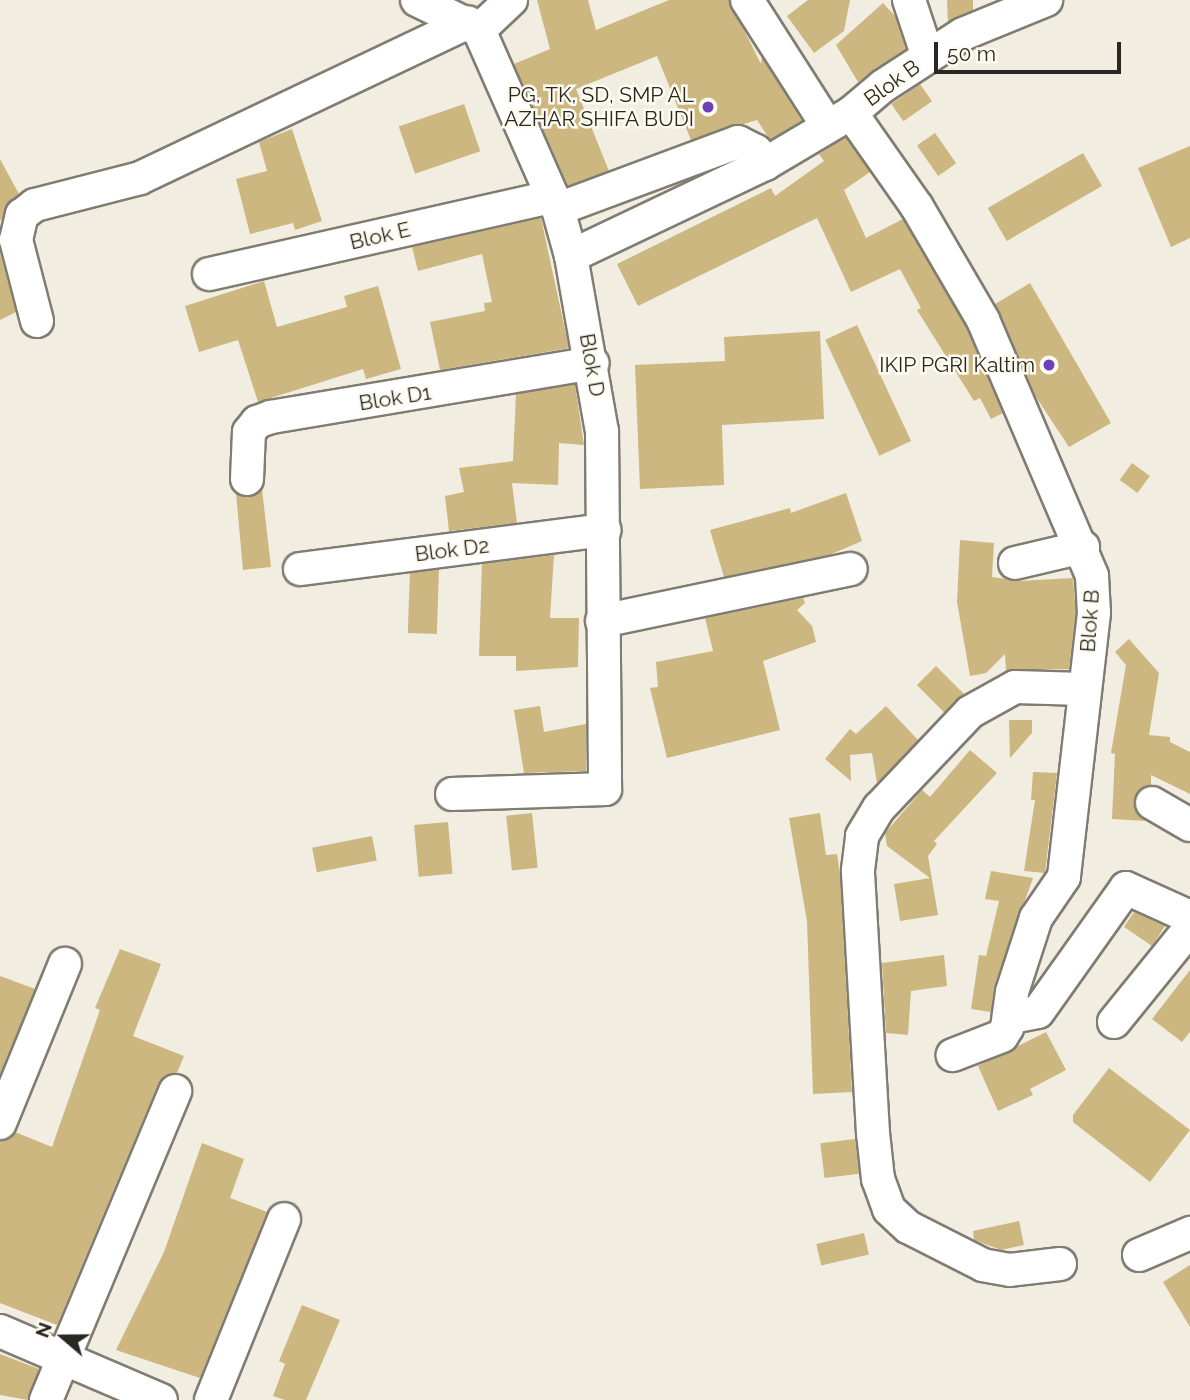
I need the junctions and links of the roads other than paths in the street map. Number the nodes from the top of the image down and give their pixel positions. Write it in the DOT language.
graph roads {
  1 [pos="417,0"];
  2 [pos="511,0"];
  3 [pos="747,0"];
  4 [pos="909,0"];
  5 [pos="1046,0"];
  6 [pos="473,26"];
  7 [pos="928,57"];
  8 [pos="839,119"];
  9 [pos="765,164"];
  10 [pos="555,203"];
  11 [pos="571,256"];
  12 [pos="209,274"];
  13 [pos="37,320"];
  14 [pos="592,363"];
  15 [pos="247,479"];
  16 [pos="605,530"];
  17 [pos="1083,547"];
  18 [pos="1015,564"];
  19 [pos="300,569"];
  20 [pos="851,569"];
  21 [pos="602,621"];
  22 [pos="1083,689"];
  23 [pos="452,794"];
  24 [pos="1152,803"];
  25 [pos="1190,825"];
  26 [pos="1190,916"];
  27 [pos="1190,928"];
  28 [pos="65,964"];
  29 [pos="1012,1017"];
  30 [pos="1114,1021"];
  31 [pos="953,1055"];
  32 [pos="176,1091"];
  33 [pos="0,1124"];
  34 [pos="284,1219"];
  35 [pos="1190,1233"];
  36 [pos="1139,1255"];
  37 [pos="1059,1264"];
  38 [pos="0,1331"];
  39 [pos="63,1357"];
  40 [pos="46,1400"];
  41 [pos="161,1400"];
  42 [pos="211,1400"];
  1 -- 6 [label="street"];
  2 -- 6 [label="street"];
  3 -- 8 [label="street"];
  4 -- 7 [label="street"];
  5 -- 7 [label="street, Blok B"];
  6 -- 10 [label="street, Blok D"];
  6 -- 13 [label="street"];
  7 -- 8 [label="street, Blok B"];
  8 -- 9 [label="street, Blok B"];
  8 -- 17 [label="street, Blok B"];
  9 -- 10 [label="street, Blok E"];
  9 -- 11 [label="street, Blok B"];
  10 -- 11 [label="street, Blok D"];
  10 -- 12 [label="street, Blok E"];
  11 -- 14 [label="street, Blok D"];
  14 -- 15 [label="street, Blok D1"];
  14 -- 16 [label="street, Blok D"];
  16 -- 19 [label="street, Blok D2"];
  16 -- 21 [label="street, Blok D"];
  17 -- 18 [label="street"];
  17 -- 22 [label="street, Blok B"];
  20 -- 21 [label="street"];
  21 -- 23 [label="street, Blok D"];
  22 -- 29 [label="street, Blok B"];
  22 -- 37 [label="street"];
  24 -- 25 [label="street"];
  26 -- 29 [label="street"];
  27 -- 30 [label="street"];
  28 -- 33 [label="street"];
  29 -- 31 [label="street"];
  32 -- 39 [label="street"];
  34 -- 42 [label="street"];
  35 -- 36 [label="street"];
  38 -- 39 [label="street"];
  39 -- 40 [label="street"];
  39 -- 41 [label="street"];
}
